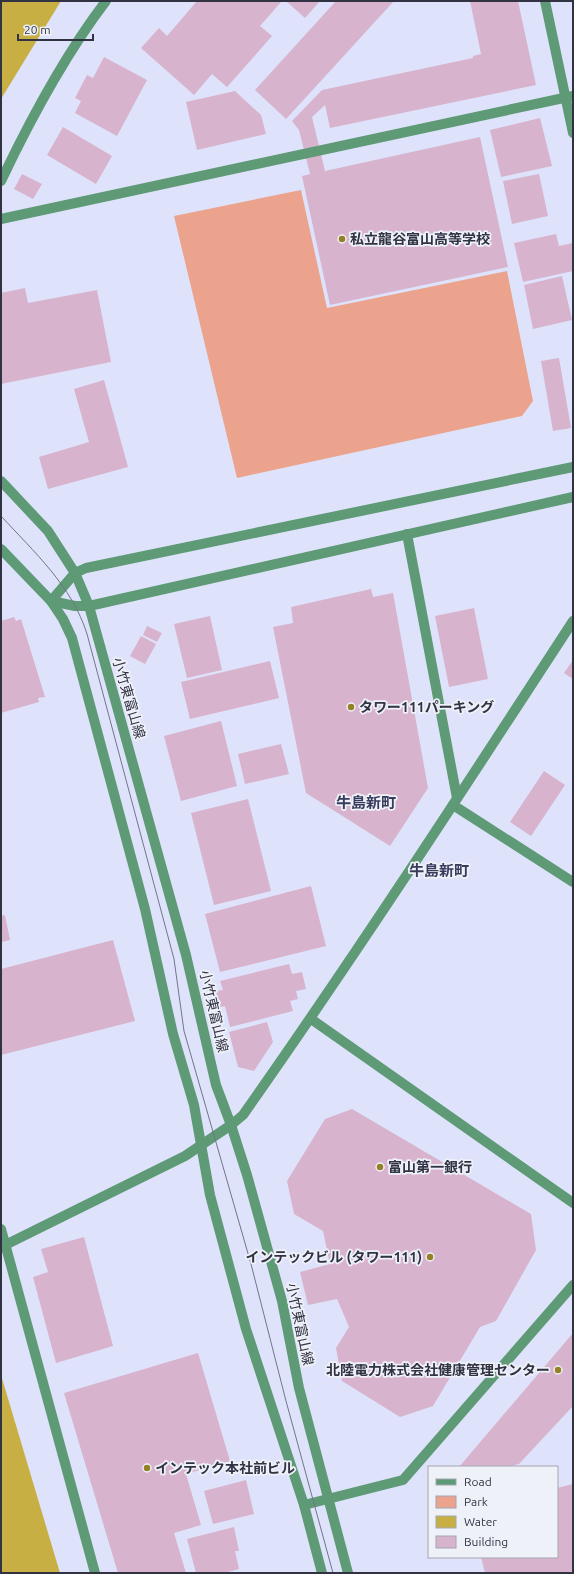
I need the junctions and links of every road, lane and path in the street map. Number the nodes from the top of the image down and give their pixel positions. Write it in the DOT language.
graph roads {
  1 [pos="106,1"];
  2 [pos="545,1"];
  3 [pos="569,97"];
  4 [pos="573,134"];
  5 [pos="1,181"];
  6 [pos="1,219"];
  7 [pos="573,468"];
  8 [pos="1,481"];
  9 [pos="573,497"];
  10 [pos="407,534"];
  11 [pos="1,549"];
  12 [pos="75,573"];
  13 [pos="51,601"];
  14 [pos="89,606"];
  15 [pos="573,621"];
  16 [pos="455,801"];
  17 [pos="573,882"];
  18 [pos="310,1019"];
  19 [pos="231,1125"];
  20 [pos="202,1144"];
  21 [pos="573,1203"];
  22 [pos="1,1229"];
  23 [pos="3,1246"];
  24 [pos="573,1285"];
  25 [pos="328,1499"];
  26 [pos="304,1505"];
  27 [pos="95,1573"];
  28 [pos="322,1573"];
  29 [pos="348,1573"];
  1 -- 5 [label="street"];
  2 -- 3 [label="street"];
  3 -- 4 [label="street"];
  3 -- 6 [label="street"];
  7 -- 12 [label="street"];
  8 -- 12 [label="street, 小竹東富山線"];
  9 -- 10 [label="street"];
  10 -- 14 [label="street"];
  10 -- 16 [label="street"];
  11 -- 13 [label="street"];
  12 -- 13 [label="street"];
  12 -- 14 [label="street, 小竹東富山線"];
  13 -- 14 [label="street"];
  13 -- 20 [label="street"];
  14 -- 19 [label="street, 小竹東富山線"];
  15 -- 16 [label="street"];
  16 -- 17 [label="street"];
  16 -- 18 [label="street"];
  18 -- 19 [label="street"];
  18 -- 21 [label="street"];
  19 -- 20 [label="street"];
  19 -- 25 [label="street, 小竹東富山線"];
  20 -- 23 [label="street"];
  20 -- 26 [label="street"];
  22 -- 23 [label="street"];
  23 -- 27 [label="street"];
  24 -- 25 [label="street"];
  25 -- 26 [label="street"];
  25 -- 29 [label="street, 小竹東富山線"];
  26 -- 28 [label="street"];
}
